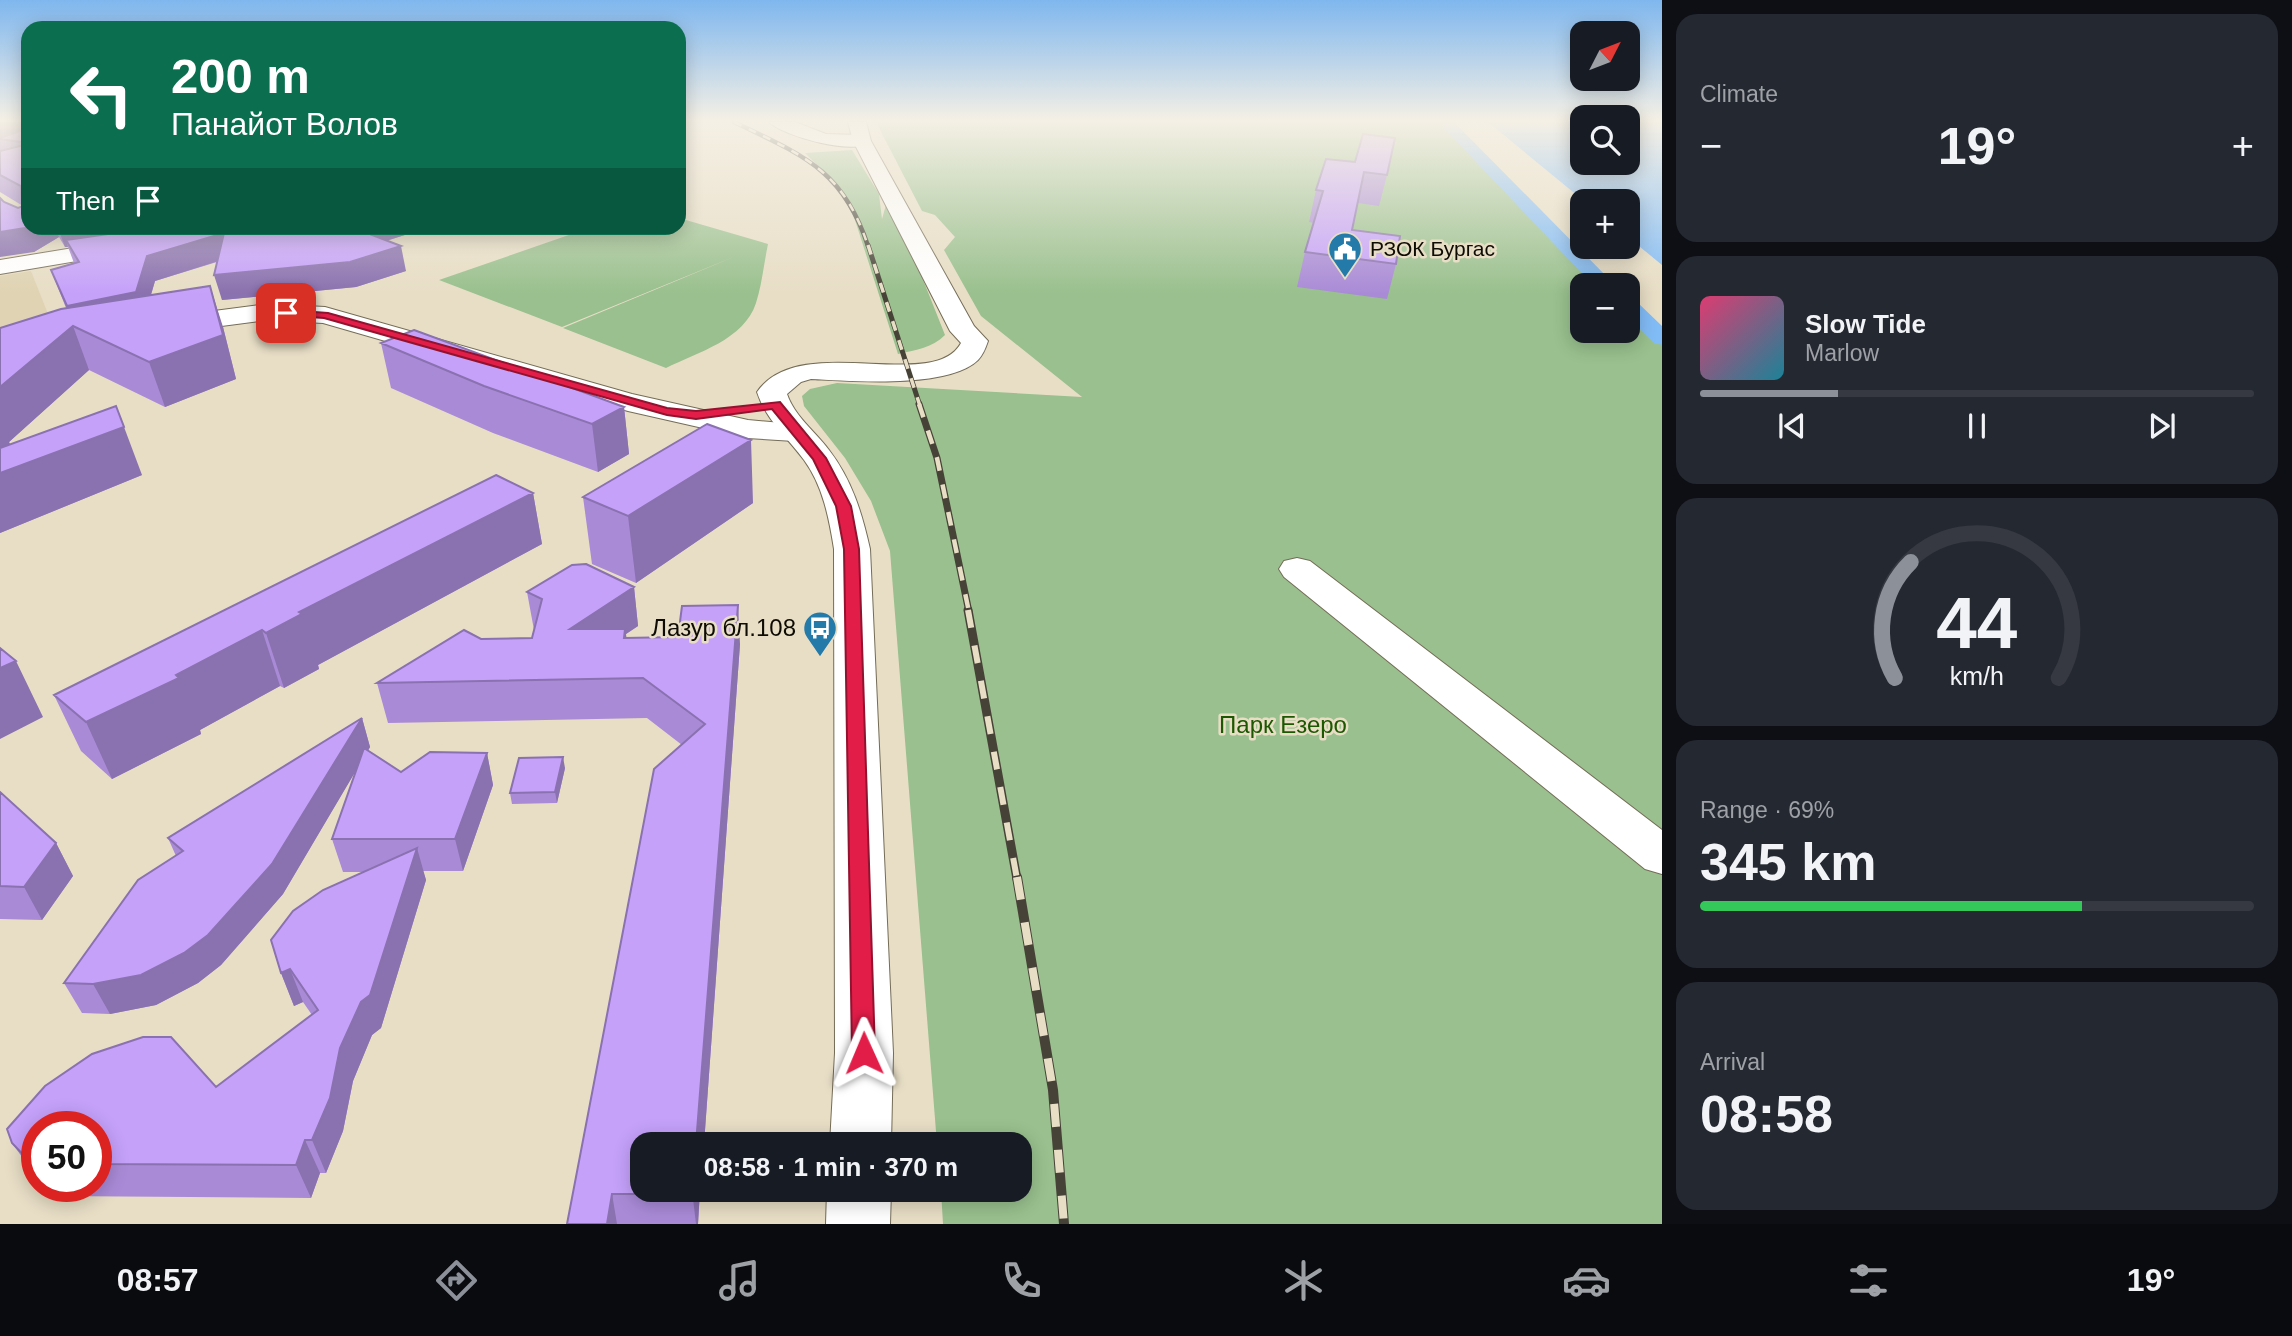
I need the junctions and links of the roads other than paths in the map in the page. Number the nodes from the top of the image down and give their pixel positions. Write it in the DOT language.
graph roads {
  1 [pos="884,179"];
  2 [pos="150,242"];
  3 [pos="0,267"];
  4 [pos="138,330"];
  5 [pos="785,418"];
  6 [pos="1297,569"];
  7 [pos="1662,856"];
  8 [pos="861,1132"];
  9 [pos="859,1202"];
  10 [pos="858,1224"];
  1 -- 5 [label="main road"];
  2 -- 3 [label="main road"];
  4 -- 5 [label="main road"];
  5 -- 8 [label="main road"];
  6 -- 7 [label="main road"];
  9 -- 10 [label="main road"];
}
